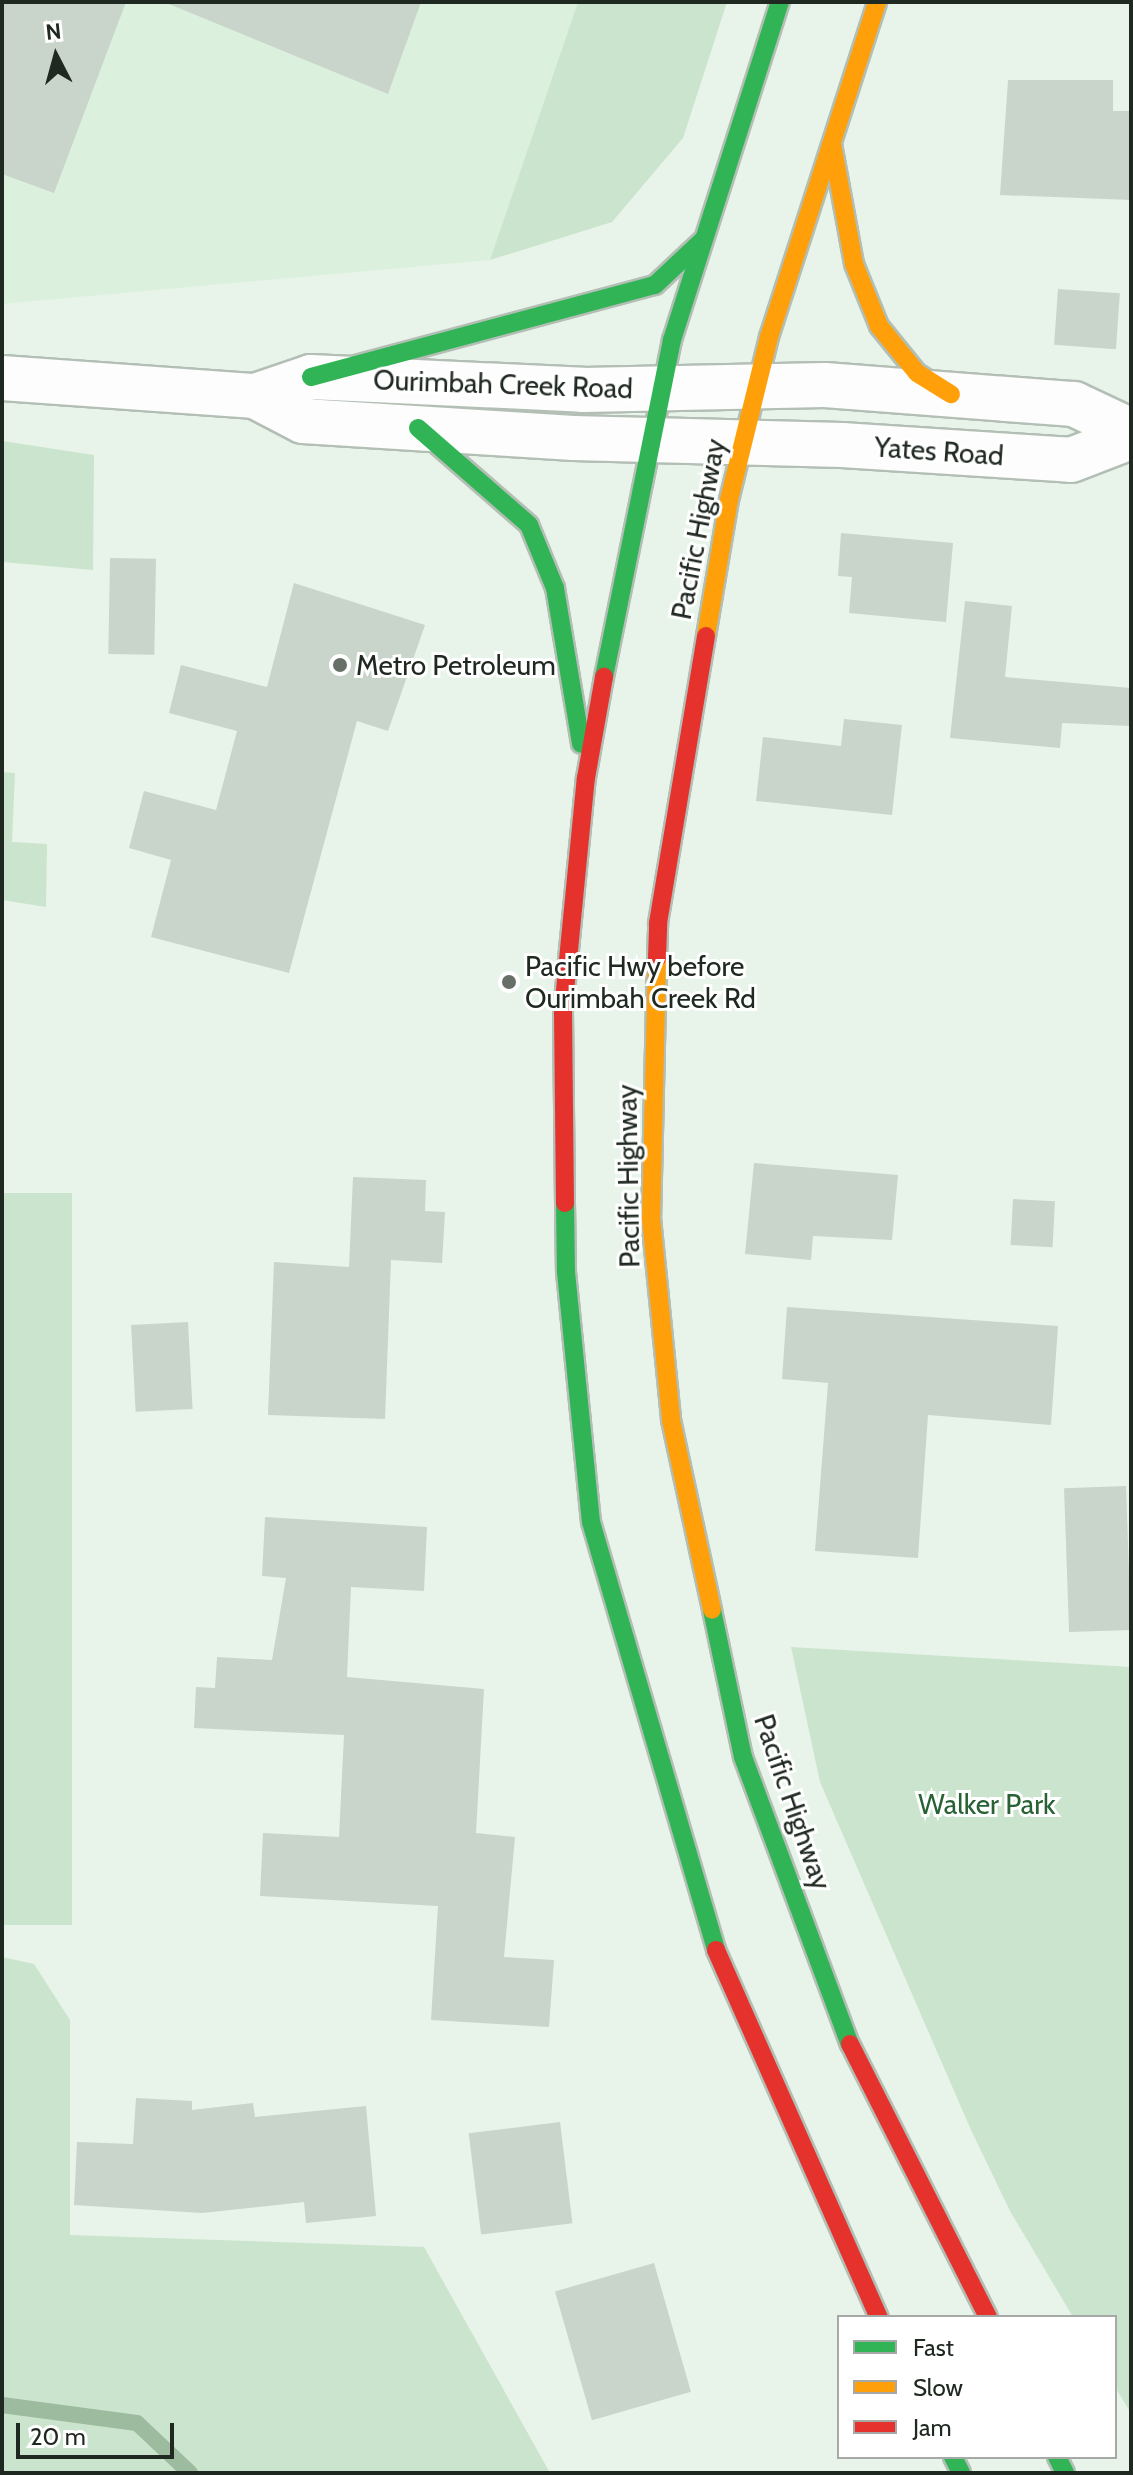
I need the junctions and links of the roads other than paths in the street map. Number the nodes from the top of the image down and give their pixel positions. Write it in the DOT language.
graph roads {
  1 [pos="780,2"];
  2 [pos="877,2"];
  3 [pos="830,134"];
  4 [pos="703,240"];
  5 [pos="311,377"];
  6 [pos="2,378"];
  7 [pos="755,389"];
  8 [pos="661,390"];
  9 [pos="951,394"];
  10 [pos="255,396"];
  11 [pos="418,428"];
  12 [pos="1131,431"];
  13 [pos="1131,437"];
  14 [pos="650,440"];
  15 [pos="743,443"];
  16 [pos="586,778"];
  17 [pos="878,2315"];
  18 [pos="987,2315"];
  1 -- 4 [label="main road"];
  2 -- 3 [label="main road, Pacific Highway"];
  3 -- 7 [label="main road, Pacific Highway"];
  3 -- 9 [label="main road"];
  4 -- 5 [label="main road"];
  4 -- 8 [label="main road"];
  5 -- 8 [label="street, Ourimbah Creek Road"];
  5 -- 10 [label="street, Ourimbah Creek Road"];
  6 -- 10 [label="street, Ourimbah Creek Road"];
  7 -- 8 [label="street, Ourimbah Creek Road"];
  7 -- 9 [label="street, Yates Road"];
  7 -- 15 [label="main road, Pacific Highway"];
  8 -- 14 [label="main road"];
  9 -- 12 [label="street, Yates Road"];
  10 -- 11 [label="street, Ourimbah Creek Road"];
  11 -- 14 [label="street, Ourimbah Creek Road"];
  11 -- 16 [label="main road"];
  13 -- 15 [label="street, Yates Road"];
  14 -- 15 [label="street, Ourimbah Creek Road"];
  14 -- 16 [label="main road"];
  15 -- 18 [label="main road, Pacific Highway"];
  16 -- 17 [label="main road"];
}
